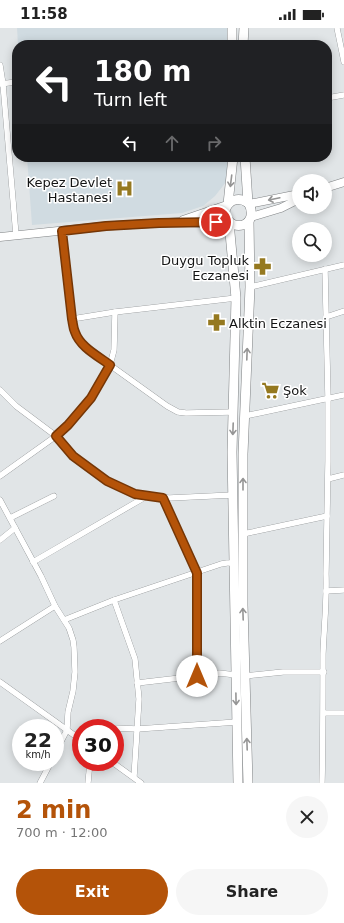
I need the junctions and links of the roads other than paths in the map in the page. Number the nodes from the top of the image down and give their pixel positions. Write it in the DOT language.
graph roads {
  1 [pos="232,28"];
  2 [pos="244,28"];
  3 [pos="337,28"];
  4 [pos="232,40"];
  5 [pos="243,40"];
  6 [pos="344,62"];
  7 [pos="0,65"];
  8 [pos="12,83"];
  9 [pos="2,84"];
  10 [pos="344,95"];
  11 [pos="332,97"];
  12 [pos="232,162"];
  13 [pos="245,162"];
  14 [pos="344,182"];
  15 [pos="332,186"];
  16 [pos="292,195"];
  17 [pos="292,203"];
  18 [pos="248,204"];
  19 [pos="228,205"];
  20 [pos="250,219"];
  21 [pos="178,222"];
  22 [pos="229,222"];
  23 [pos="62,231"];
  24 [pos="16,235"];
  25 [pos="0,237"];
  26 [pos="344,265"];
  27 [pos="325,269"];
  28 [pos="250,287"];
  29 [pos="236,298"];
  30 [pos="344,311"];
  31 [pos="115,312"];
  32 [pos="326,317"];
  33 [pos="72,319"];
  34 [pos="110,365"];
  35 [pos="0,390"];
  36 [pos="344,395"];
  37 [pos="328,399"];
  38 [pos="233,412"];
  39 [pos="245,416"];
  40 [pos="56,436"];
  41 [pos="344,475"];
  42 [pos="0,476"];
  43 [pos="328,479"];
  44 [pos="54,496"];
  45 [pos="148,496"];
  46 [pos="233,496"];
  47 [pos="163,498"];
  48 [pos="0,500"];
  49 [pos="327,516"];
  50 [pos="10,518"];
  51 [pos="14,528"];
  52 [pos="243,534"];
  53 [pos="0,540"];
  54 [pos="33,562"];
  55 [pos="234,563"];
  56 [pos="197,573"];
  57 [pos="344,590"];
  58 [pos="326,591"];
  59 [pos="114,600"];
  60 [pos="55,606"];
  61 [pos="64,620"];
  62 [pos="0,641"];
  63 [pos="324,672"];
  64 [pos="240,675"];
  65 [pos="197,676"];
  66 [pos="0,682"];
  67 [pos="137,683"];
  68 [pos="324,713"];
  69 [pos="344,713"];
  70 [pos="237,722"];
  71 [pos="124,728"];
  72 [pos="137,729"];
  73 [pos="67,730"];
  74 [pos="72,734"];
  75 [pos="64,736"];
  76 [pos="46,771"];
  77 [pos="89,771"];
  78 [pos="124,771"];
  79 [pos="134,778"];
  80 [pos="40,783"];
  81 [pos="88,783"];
  82 [pos="141,783"];
  83 [pos="238,783"];
  84 [pos="248,783"];
  85 [pos="322,783"];
  1 -- 4 [label="main road"];
  2 -- 5 [label="main road"];
  3 -- 6 [label="street"];
  7 -- 9 [label="street"];
  8 -- 9 [label="street"];
  9 -- 24 [label="street"];
  10 -- 11 [label="street"];
  12 -- 19 [label="main road, one-way"];
  13 -- 18 [label="main road"];
  14 -- 15 [label="street"];
  16 -- 18 [label="street, one-way"];
  17 -- 20 [label="street"];
  18 -- 19 [label="main road"];
  18 -- 20 [label="main road"];
  19 -- 21 [label="street"];
  19 -- 22 [label="main road"];
  20 -- 22 [label="main road"];
  20 -- 28 [label="main road"];
  21 -- 22 [label="street"];
  21 -- 23 [label="street"];
  22 -- 29 [label="main road"];
  23 -- 24 [label="street"];
  23 -- 33 [label="street"];
  24 -- 25 [label="street"];
  26 -- 27 [label="street"];
  27 -- 28 [label="street"];
  27 -- 32 [label="street"];
  39 -- 28 [label="main road, one-way"];
  29 -- 31 [label="street"];
  29 -- 38 [label="main road"];
  30 -- 32 [label="street"];
  31 -- 33 [label="street"];
  31 -- 34 [label="street"];
  32 -- 37 [label="street"];
  33 -- 34 [label="street"];
  34 -- 38 [label="street"];
  34 -- 40 [label="street"];
  35 -- 40 [label="street"];
  36 -- 37 [label="street"];
  37 -- 39 [label="street"];
  37 -- 43 [label="street"];
  38 -- 46 [label="main road, one-way"];
  52 -- 39 [label="main road, one-way"];
  40 -- 42 [label="street"];
  40 -- 45 [label="street"];
  41 -- 43 [label="street"];
  43 -- 49 [label="street"];
  44 -- 50 [label="street"];
  45 -- 47 [label="street"];
  45 -- 54 [label="street"];
  46 -- 47 [label="street"];
  46 -- 55 [label="main road"];
  47 -- 56 [label="street"];
  48 -- 50 [label="street"];
  49 -- 52 [label="street"];
  49 -- 58 [label="street"];
  50 -- 51 [label="street"];
  51 -- 53 [label="street"];
  51 -- 54 [label="street"];
  64 -- 52 [label="main road, one-way"];
  54 -- 60 [label="street"];
  55 -- 56 [label="street"];
  55 -- 64 [label="main road"];
  56 -- 59 [label="street"];
  56 -- 65 [label="street"];
  57 -- 58 [label="street"];
  58 -- 63 [label="street"];
  59 -- 61 [label="street"];
  59 -- 67 [label="street"];
  60 -- 61 [label="street"];
  60 -- 62 [label="street"];
  61 -- 73 [label="street"];
  63 -- 64 [label="street"];
  63 -- 68 [label="street"];
  64 -- 65 [label="street"];
  64 -- 70 [label="main road, one-way"];
  84 -- 64 [label="main road, one-way"];
  65 -- 67 [label="street"];
  66 -- 73 [label="street"];
  67 -- 72 [label="street"];
  68 -- 69 [label="street"];
  68 -- 85 [label="street"];
  70 -- 72 [label="street"];
  70 -- 83 [label="main road"];
  71 -- 72 [label="street"];
  72 -- 79 [label="street"];
  73 -- 74 [label="street"];
  73 -- 75 [label="street"];
  76 -- 80 [label="street"];
  77 -- 81 [label="street"];
  78 -- 79 [label="street"];
  79 -- 82 [label="street"];
}
